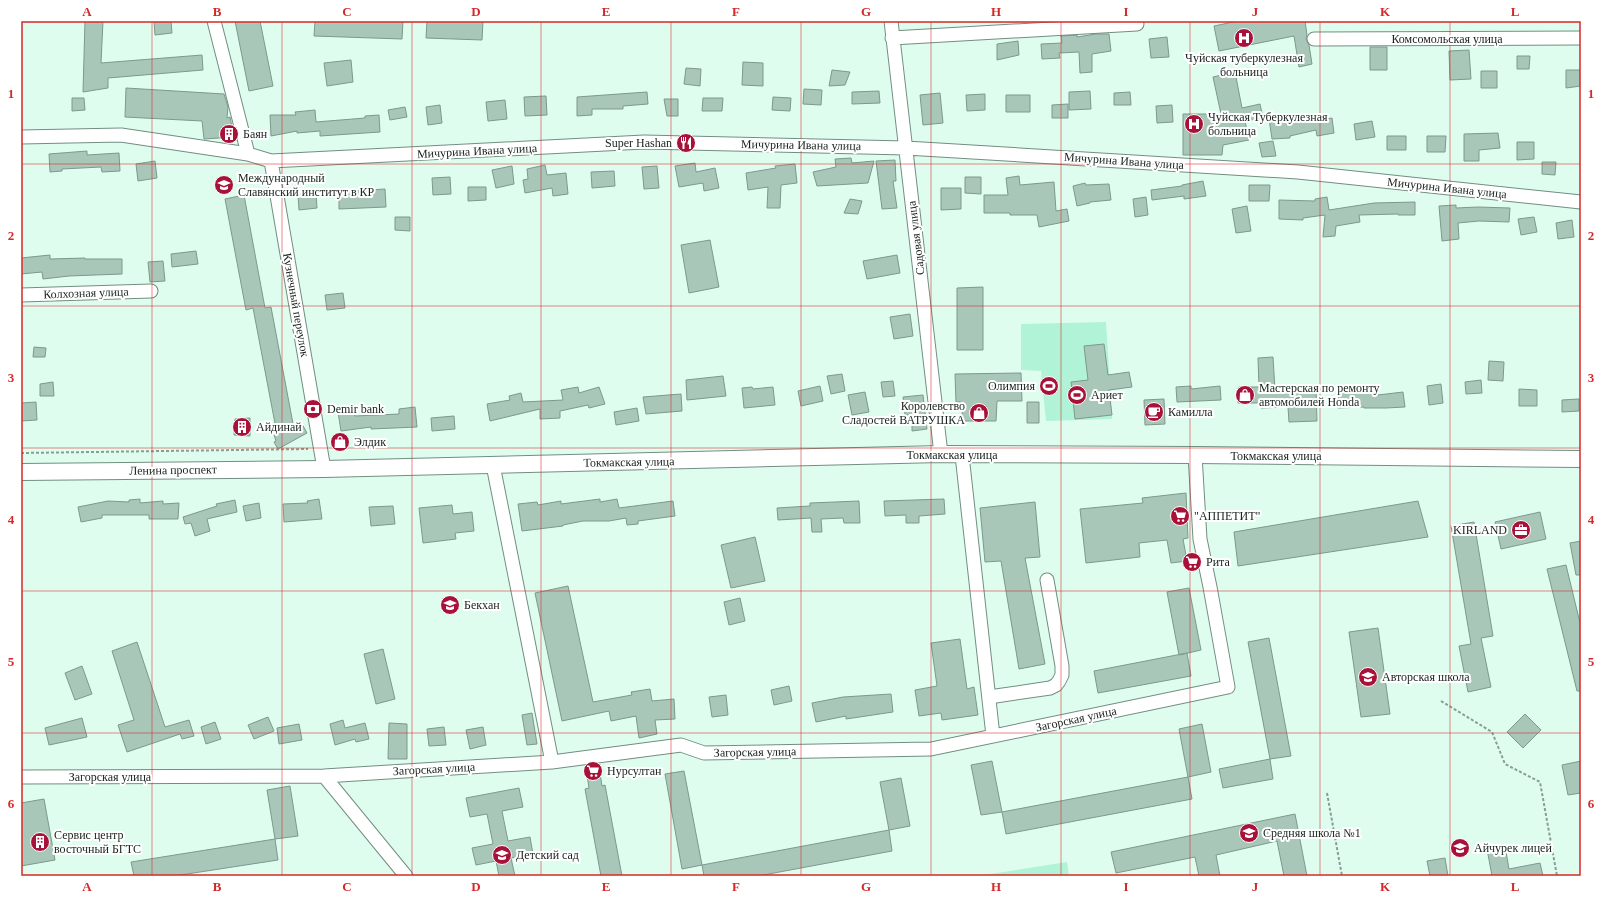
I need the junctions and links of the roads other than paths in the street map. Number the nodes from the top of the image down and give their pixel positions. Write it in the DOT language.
graph roads {
  1 [pos="214,21"];
  2 [pos="891,21"];
  3 [pos="1137,24"];
  4 [pos="892,38"];
  5 [pos="1581,38"];
  6 [pos="1314,39"];
  7 [pos="21,137"];
  8 [pos="906,148"];
  9 [pos="248,154"];
  10 [pos="271,162"];
  11 [pos="1581,202"];
  12 [pos="151,291"];
  13 [pos="21,295"];
  14 [pos="941,454"];
  15 [pos="962,455"];
  16 [pos="1195,455"];
  17 [pos="1581,459"];
  18 [pos="493,465"];
  19 [pos="324,469"];
  20 [pos="21,472"];
  21 [pos="1047,580"];
  22 [pos="989,698"];
  23 [pos="993,736"];
  24 [pos="552,762"];
  25 [pos="324,776"];
  26 [pos="21,777"];
  27 [pos="406,876"];
  1 -- 9 [label="street"];
  2 -- 4 [label="street, Садовая улица"];
  3 -- 4 [label="street"];
  4 -- 8 [label="street, Садовая улица"];
  5 -- 6 [label="street, Комсомольская улица"];
  7 -- 9 [label="street, Мичурина Ивана улица"];
  8 -- 10 [label="street, Мичурина Ивана улица"];
  8 -- 11 [label="street, Мичурина Ивана улица"];
  8 -- 14 [label="street, Садовая улица"];
  9 -- 10 [label="street, Мичурина Ивана улица"];
  10 -- 19 [label="street, Кузнечный переулок"];
  12 -- 13 [label="street, Колхозная улица"];
  14 -- 15 [label="main road, Токмакская улица"];
  14 -- 18 [label="main road, Токмакская улица"];
  15 -- 16 [label="main road, Токмакская улица"];
  15 -- 22 [label="street"];
  16 -- 17 [label="main road, Токмакская улица"];
  16 -- 23 [label="street, Загорская улица"];
  18 -- 19 [label="main road, Токмакская улица"];
  18 -- 24 [label="street"];
  19 -- 20 [label="main road, Ленина проспект"];
  21 -- 22 [label="street"];
  22 -- 23 [label="street"];
  23 -- 24 [label="street, Загорская улица"];
  24 -- 25 [label="street, Загорская улица"];
  25 -- 26 [label="street, Загорская улица"];
  25 -- 27 [label="street"];
}
